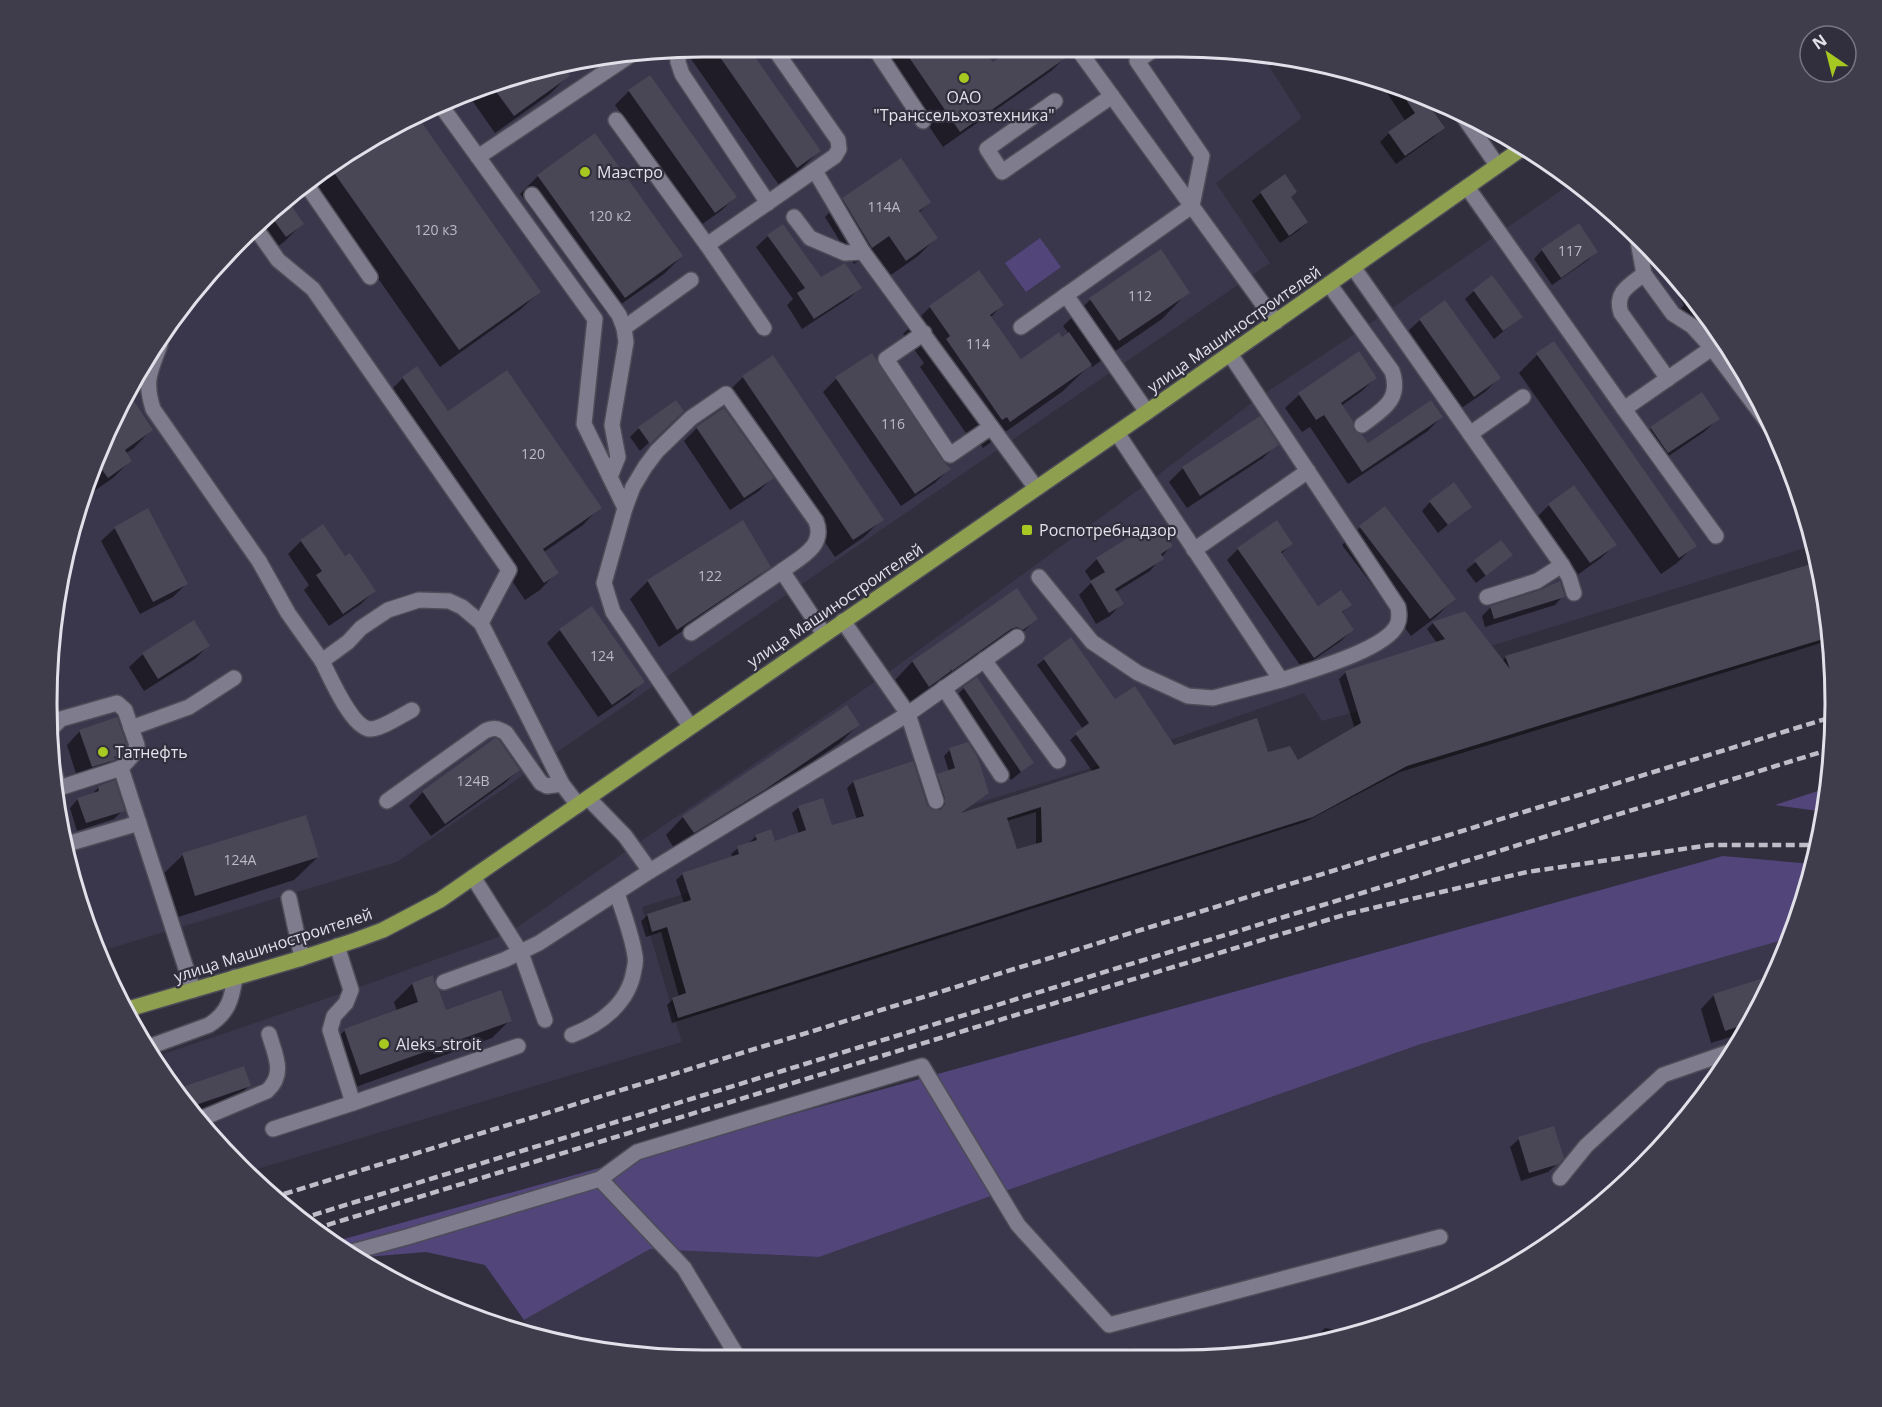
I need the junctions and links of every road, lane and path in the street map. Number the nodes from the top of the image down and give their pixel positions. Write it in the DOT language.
graph roads {
  1 [pos="780,57"];
  2 [pos="881,57"];
  3 [pos="1084,57"];
  4 [pos="1143,57"];
  5 [pos="678,58"];
  6 [pos="618,63"];
  7 [pos="1112,96"];
  8 [pos="1056,101"];
  9 [pos="445,111"];
  10 [pos="616,120"];
  11 [pos="923,121"];
  12 [pos="1471,128"];
  13 [pos="1516,152"];
  14 [pos="478,157"];
  15 [pos="1497,165"];
  16 [pos="815,171"];
  17 [pos="1467,187"];
  18 [pos="311,191"];
  19 [pos="532,195"];
  20 [pos="768,203"];
  21 [pos="1192,206"];
  22 [pos="794,217"];
  23 [pos="259,234"];
  24 [pos="707,245"];
  25 [pos="1640,250"];
  26 [pos="863,252"];
  27 [pos="1353,267"];
  28 [pos="1644,274"];
  29 [pos="370,277"];
  30 [pos="691,280"];
  31 [pos="1329,284"];
  32 [pos="1066,295"];
  33 [pos="1276,322"];
  34 [pos="1021,327"];
  35 [pos="624,328"];
  36 [pos="764,328"];
  37 [pos="924,333"];
  38 [pos="1712,348"];
  39 [pos="1230,354"];
  40 [pos="152,367"];
  41 [pos="1668,379"];
  42 [pos="1743,390"];
  43 [pos="1523,397"];
  44 [pos="1624,409"];
  45 [pos="1147,412"];
  46 [pos="1362,425"];
  47 [pos="991,427"];
  48 [pos="1117,433"];
  49 [pos="1470,434"];
  50 [pos="1308,471"];
  51 [pos="610,477"];
  52 [pos="1036,488"];
  53 [pos="625,508"];
  54 [pos="1716,536"];
  55 [pos="1194,550"];
  56 [pos="1562,565"];
  57 [pos="782,571"];
  58 [pos="1039,577"];
  59 [pos="1574,593"];
  60 [pos="1487,597"];
  61 [pos="843,621"];
  62 [pos="481,623"];
  63 [pos="691,633"];
  64 [pos="824,634"];
  65 [pos="1017,637"];
  66 [pos="984,660"];
  67 [pos="322,661"];
  68 [pos="234,678"];
  69 [pos="1281,680"];
  70 [pos="944,688"];
  71 [pos="412,710"];
  72 [pos="908,714"];
  73 [pos="57,723"];
  74 [pos="690,726"];
  75 [pos="131,728"];
  76 [pos="1058,761"];
  77 [pos="122,768"];
  78 [pos="1001,775"];
  79 [pos="562,784"];
  80 [pos="63,787"];
  81 [pos="387,801"];
  82 [pos="583,801"];
  83 [pos="936,801"];
  84 [pos="139,823"];
  85 [pos="72,843"];
  86 [pos="650,871"];
  87 [pos="473,877"];
  88 [pos="617,893"];
  89 [pos="289,898"];
  90 [pos="337,946"];
  91 [pos="521,953"];
  92 [pos="302,958"];
  93 [pos="235,977"];
  94 [pos="444,982"];
  95 [pos="193,990"];
  96 [pos="134,1007"];
  97 [pos="545,1020"];
  98 [pos="269,1034"];
  99 [pos="572,1035"];
  100 [pos="155,1045"];
  101 [pos="518,1046"];
  102 [pos="1721,1055"];
  103 [pos="353,1103"];
  104 [pos="206,1116"];
  105 [pos="273,1129"];
  106 [pos="1560,1178"];
  107 [pos="600,1179"];
  108 [pos="1440,1237"];
  109 [pos="359,1250"];
  110 [pos="734,1350"];
  1 -- 16 [label="street"];
  2 -- 11 [label="street"];
  3 -- 7 [label="street"];
  4 -- 21 [label="street"];
  5 -- 20 [label="street"];
  6 -- 14 [label="street"];
  7 -- 8 [label="street"];
  7 -- 21 [label="street"];
  9 -- 14 [label="street"];
  10 -- 24 [label="street"];
  12 -- 15 [label="street"];
  13 -- 15 [label="main road, улица Машиностроителей"];
  14 -- 51 [label="street"];
  15 -- 17 [label="main road, улица Машиностроителей"];
  16 -- 20 [label="street"];
  16 -- 26 [label="street"];
  17 -- 27 [label="main road, улица Машиностроителей"];
  17 -- 44 [label="street"];
  18 -- 29 [label="street"];
  19 -- 35 [label="street"];
  20 -- 24 [label="street"];
  21 -- 32 [label="street"];
  21 -- 33 [label="street"];
  22 -- 26 [label="street"];
  23 -- 62 [label="street"];
  24 -- 36 [label="street"];
  25 -- 28 [label="street"];
  26 -- 37 [label="street"];
  27 -- 31 [label="main road, улица Машиностроителей"];
  27 -- 49 [label="street"];
  28 -- 38 [label="street"];
  28 -- 41 [label="street"];
  30 -- 35 [label="street"];
  31 -- 33 [label="main road, улица Машиностроителей"];
  31 -- 46 [label="street"];
  32 -- 34 [label="street"];
  32 -- 45 [label="street"];
  33 -- 39 [label="main road, улица Машиностроителей"];
  35 -- 51 [label="street"];
  37 -- 47 [label="street"];
  37 -- 47 [label="street"];
  38 -- 41 [label="street"];
  38 -- 42 [label="street"];
  39 -- 45 [label="main road, улица Машиностроителей"];
  39 -- 50 [label="street"];
  40 -- 67 [label="street"];
  41 -- 44 [label="street"];
  43 -- 49 [label="street"];
  44 -- 54 [label="street"];
  45 -- 48 [label="main road, улица Машиностроителей"];
  47 -- 52 [label="street"];
  48 -- 52 [label="main road, улица Машиностроителей"];
  48 -- 55 [label="street"];
  49 -- 56 [label="street"];
  50 -- 55 [label="street"];
  50 -- 69 [label="street"];
  51 -- 53 [label="street"];
  52 -- 61 [label="main road, улица Машиностроителей"];
  53 -- 57 [label="street"];
  53 -- 74 [label="street"];
  55 -- 69 [label="street"];
  56 -- 59 [label="street"];
  56 -- 60 [label="street"];
  57 -- 63 [label="street"];
  57 -- 64 [label="street"];
  58 -- 69 [label="street"];
  61 -- 64 [label="main road, улица Машиностроителей"];
  61 -- 72 [label="street"];
  62 -- 67 [label="street"];
  62 -- 79 [label="street"];
  64 -- 74 [label="main road, улица Машиностроителей"];
  65 -- 66 [label="street"];
  66 -- 70 [label="street"];
  66 -- 76 [label="street"];
  67 -- 71 [label="street"];
  68 -- 75 [label="street"];
  70 -- 72 [label="street"];
  70 -- 78 [label="street"];
  72 -- 83 [label="street"];
  72 -- 86 [label="street"];
  73 -- 75 [label="street"];
  74 -- 82 [label="main road, улица Машиностроителей"];
  75 -- 77 [label="street"];
  77 -- 80 [label="street"];
  77 -- 84 [label="street"];
  79 -- 81 [label="street"];
  79 -- 82 [label="street"];
  82 -- 86 [label="street"];
  82 -- 87 [label="main road, улица Машиностроителей"];
  84 -- 85 [label="street"];
  84 -- 95 [label="street"];
  86 -- 88 [label="street"];
  87 -- 90 [label="main road, улица Машиностроителей"];
  87 -- 91 [label="street"];
  88 -- 91 [label="street"];
  88 -- 99 [label="street"];
  89 -- 92 [label="street"];
  90 -- 92 [label="main road, улица Машиностроителей"];
  90 -- 103 [label="street"];
  91 -- 94 [label="street"];
  91 -- 97 [label="street"];
  92 -- 93 [label="main road, улица Машиностроителей"];
  93 -- 95 [label="main road, улица Машиностроителей"];
  93 -- 100 [label="street"];
  95 -- 96 [label="main road, улица Машиностроителей"];
  98 -- 104 [label="street"];
  101 -- 103 [label="street"];
  102 -- 106 [label="street"];
  103 -- 105 [label="street"];
  107 -- 108 [label="street"];
  107 -- 109 [label="street"];
  107 -- 110 [label="street"];
}
